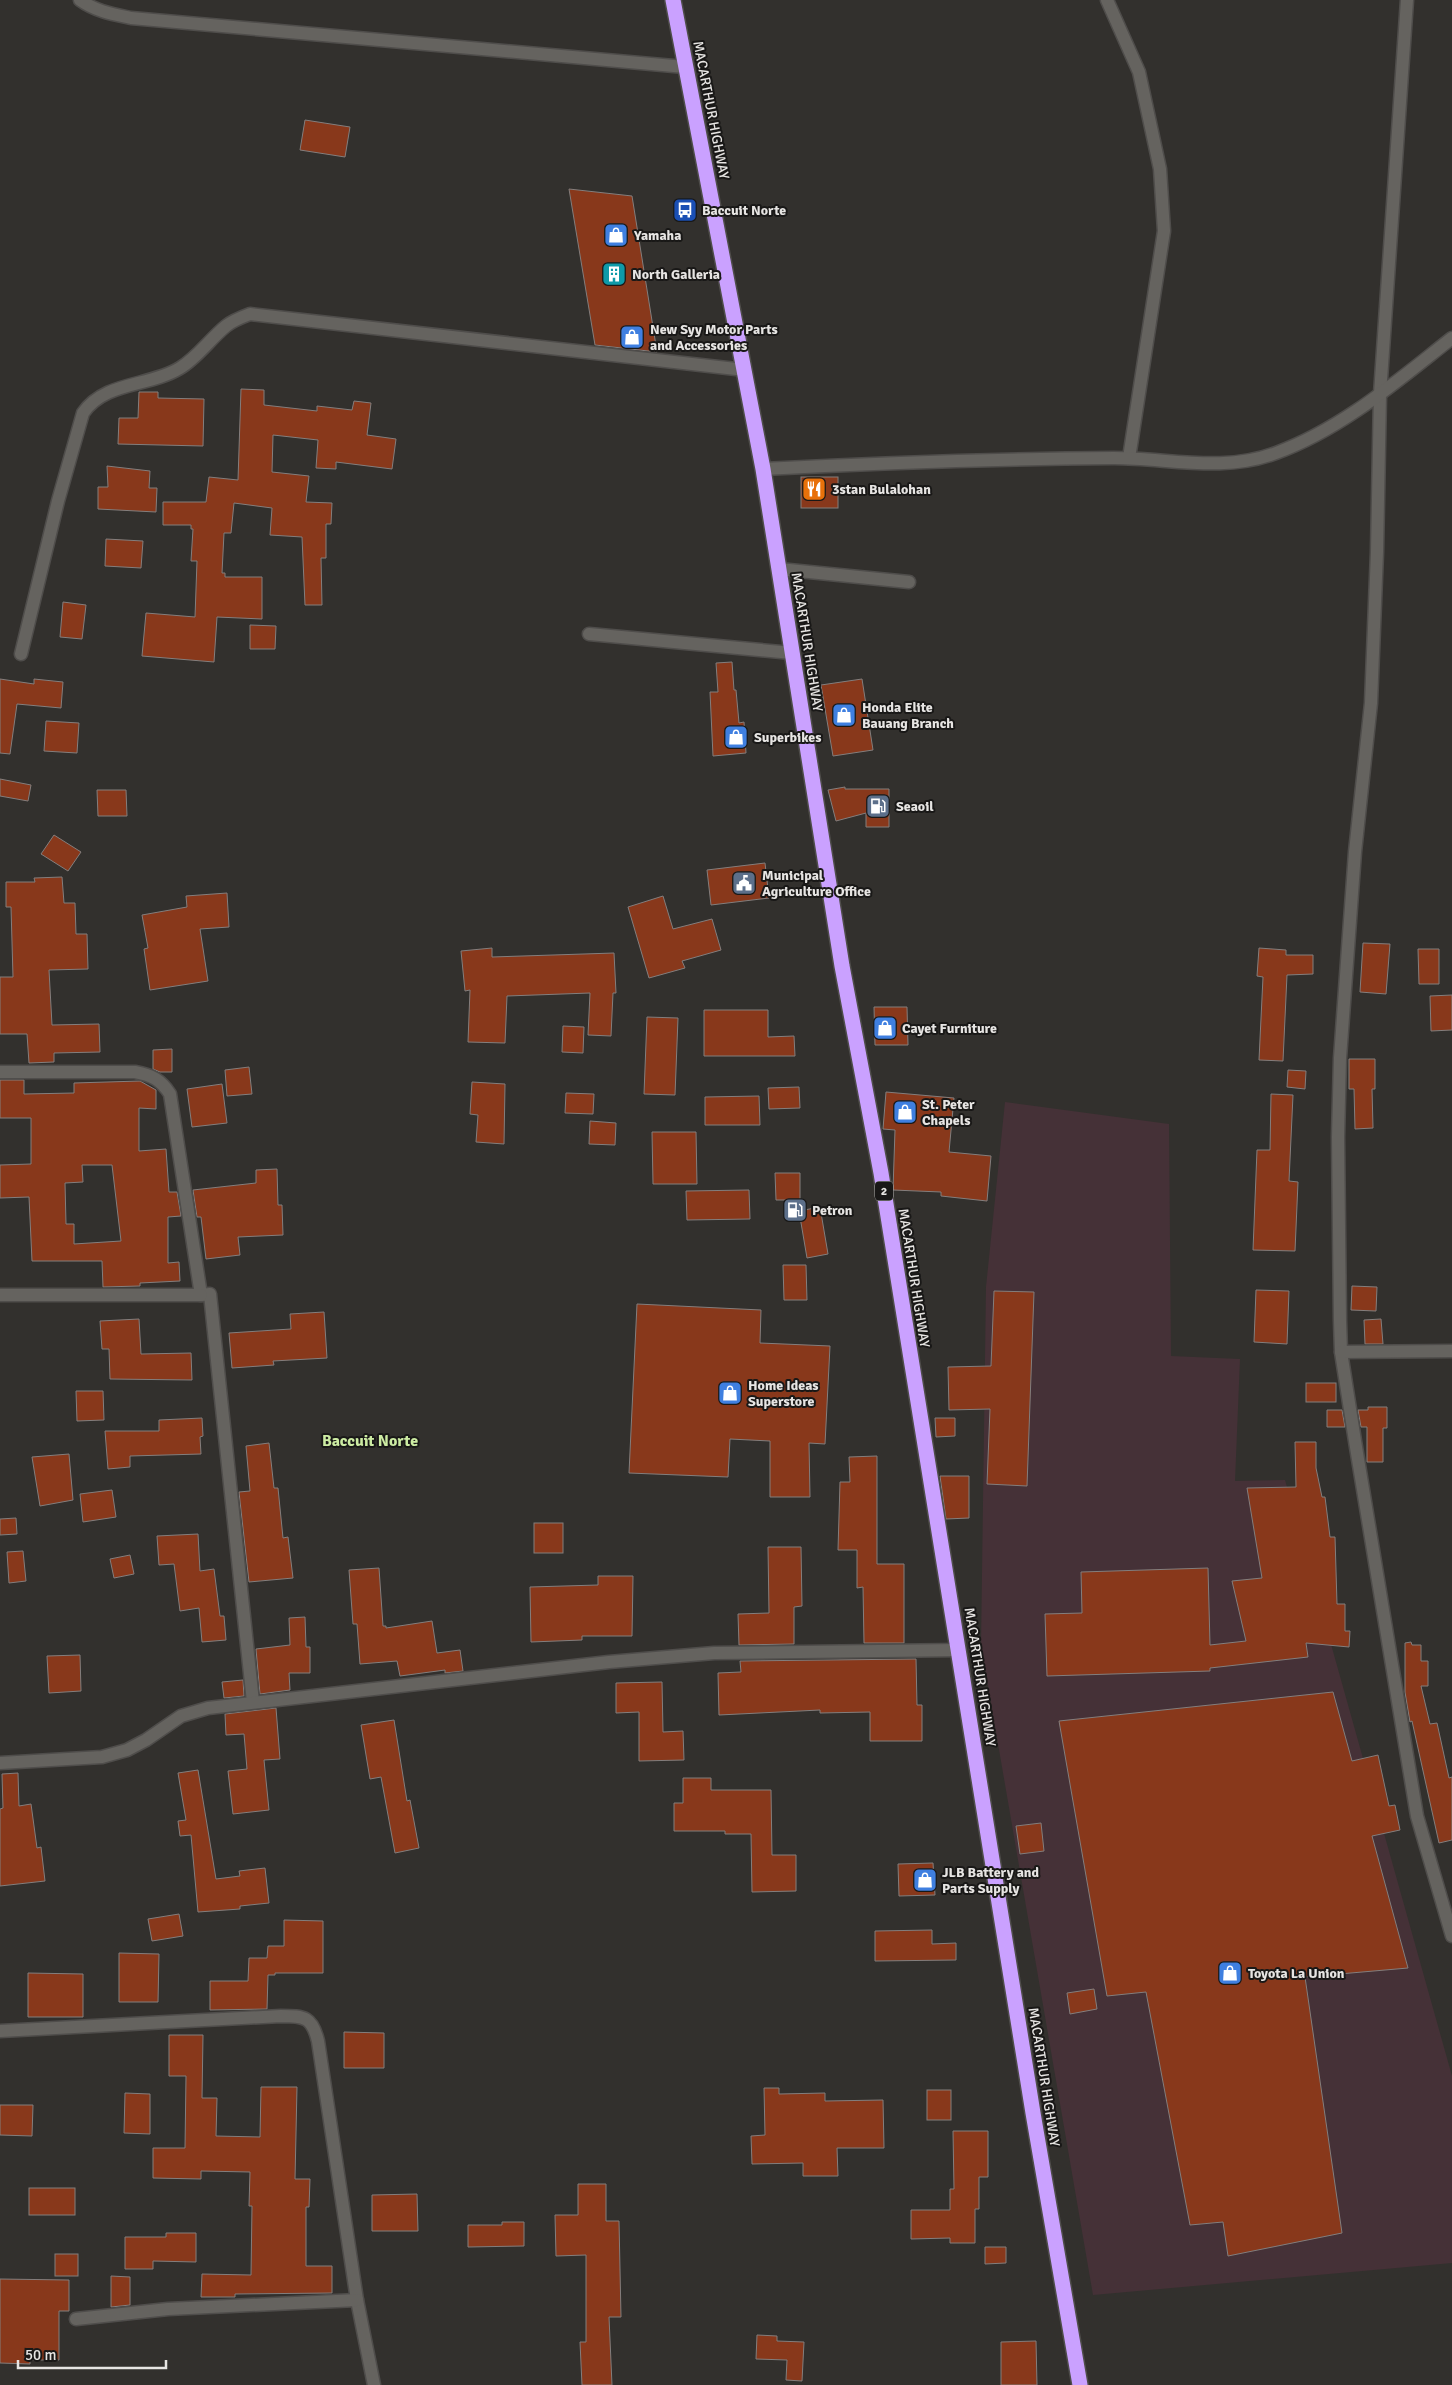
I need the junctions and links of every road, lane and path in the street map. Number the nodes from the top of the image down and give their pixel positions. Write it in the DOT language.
graph roads {
  1 [pos="80,0"];
  2 [pos="673,0"];
  3 [pos="1107,0"];
  4 [pos="1407,0"];
  5 [pos="685,67"];
  6 [pos="1452,338"];
  7 [pos="745,370"];
  8 [pos="1380,394"];
  9 [pos="1129,458"];
  10 [pos="763,469"];
  11 [pos="779,569"];
  12 [pos="909,582"];
  13 [pos="589,634"];
  14 [pos="792,653"];
  15 [pos="21,654"];
  16 [pos="0,1072"];
  17 [pos="0,1295"];
  18 [pos="201,1295"];
  19 [pos="1452,1351"];
  20 [pos="1341,1352"];
  21 [pos="959,1650"];
  22 [pos="253,1702"];
  23 [pos="0,1763"];
  24 [pos="1452,1936"];
  25 [pos="0,2030"];
  26 [pos="357,2300"];
  27 [pos="76,2319"];
  28 [pos="374,2385"];
  29 [pos="1080,2385"];
  1 -- 5 [label="street"];
  2 -- 5 [label="highway, MACARTHUR HIGHWAY / 2"];
  3 -- 9 [label="street"];
  4 -- 8 [label="street"];
  5 -- 7 [label="highway, MACARTHUR HIGHWAY / 2"];
  6 -- 8 [label="street"];
  7 -- 10 [label="highway, MACARTHUR HIGHWAY / 2"];
  7 -- 15 [label="street"];
  8 -- 9 [label="street"];
  8 -- 20 [label="street"];
  9 -- 10 [label="street"];
  10 -- 11 [label="highway, MACARTHUR HIGHWAY / 2"];
  11 -- 12 [label="street"];
  11 -- 14 [label="highway, MACARTHUR HIGHWAY / 2"];
  13 -- 14 [label="street"];
  14 -- 21 [label="highway, MACARTHUR HIGHWAY / 2"];
  16 -- 18 [label="street"];
  17 -- 18 [label="street"];
  18 -- 22 [label="street"];
  19 -- 20 [label="street"];
  20 -- 24 [label="street"];
  21 -- 22 [label="street"];
  21 -- 29 [label="highway, MACARTHUR HIGHWAY / 2"];
  22 -- 23 [label="street"];
  25 -- 26 [label="street"];
  26 -- 27 [label="street"];
  26 -- 28 [label="street"];
}
